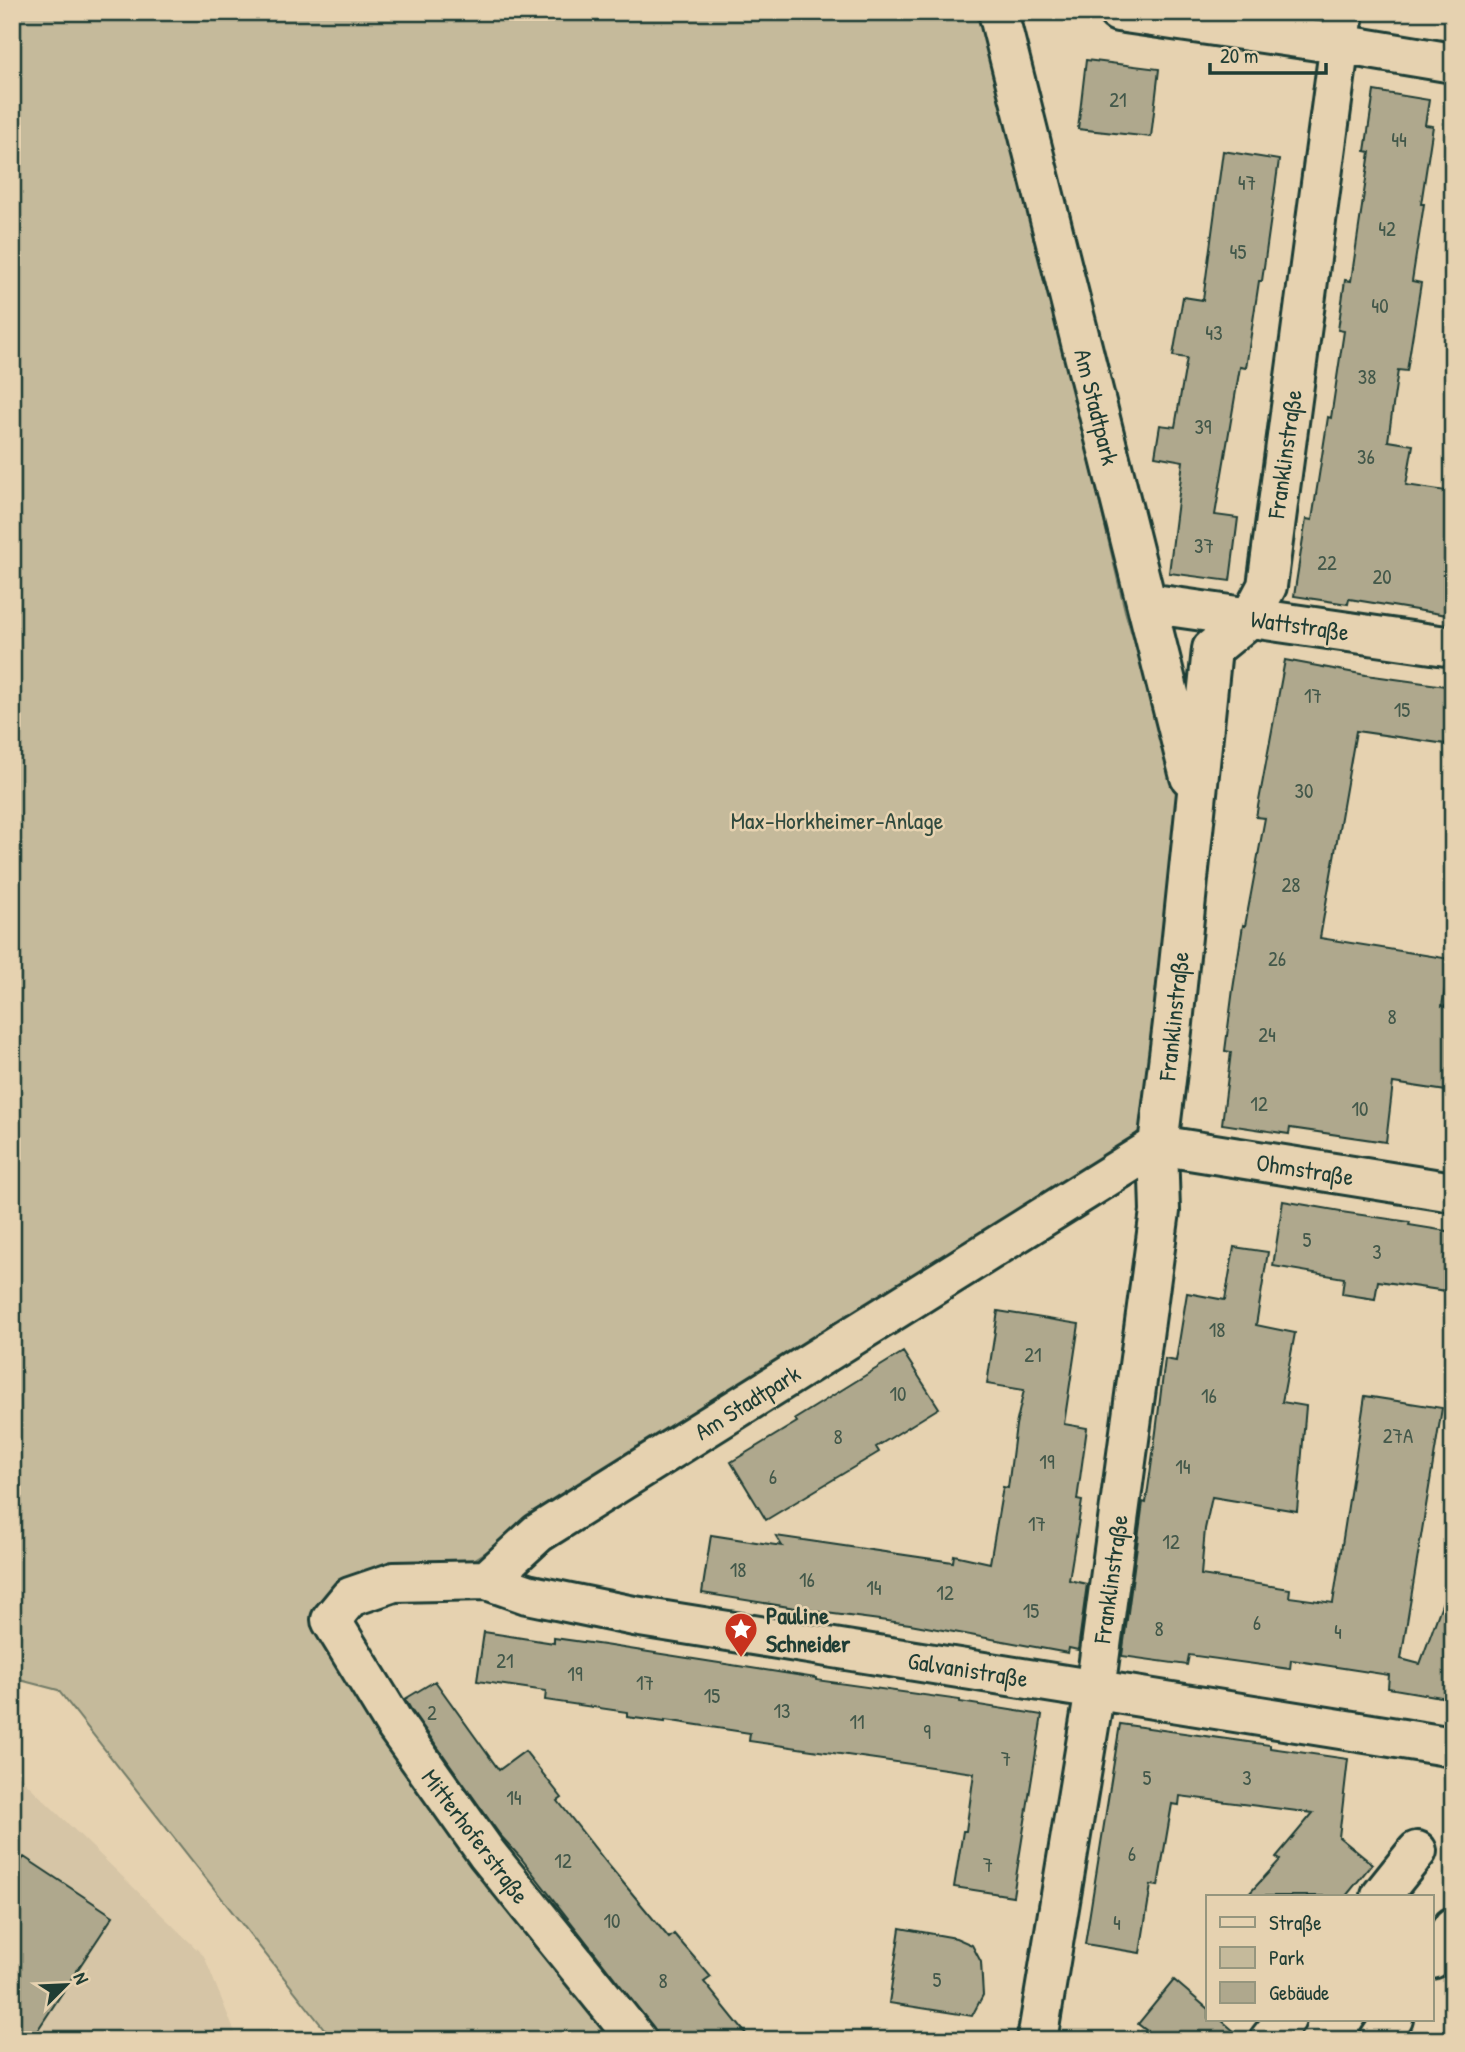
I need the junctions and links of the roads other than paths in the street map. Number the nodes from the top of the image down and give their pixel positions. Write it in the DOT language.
graph roads {
  1 [pos="998,12"];
  2 [pos="1118,12"];
  3 [pos="1342,28"];
  4 [pos="1453,63"];
  5 [pos="1147,603"];
  6 [pos="1250,618"];
  7 [pos="1453,647"];
  8 [pos="1196,801"];
  9 [pos="1158,1145"];
  10 [pos="1453,1192"];
  11 [pos="486,1580"];
  12 [pos="1095,1690"];
  13 [pos="1453,1747"];
  14 [pos="1417,1851"];
  15 [pos="1382,1895"];
  16 [pos="1453,1927"];
  17 [pos="1434,1956"];
  18 [pos="1284,2021"];
  19 [pos="1392,2021"];
  20 [pos="637,2040"];
  21 [pos="1037,2040"];
  22 [pos="1269,2040"];
  23 [pos="1379,2040"];
  1 -- 5 [label="street, Am Stadtpark"];
  2 -- 3 [label="street"];
  3 -- 4 [label="street"];
  3 -- 6 [label="street, Franklinstraße"];
  5 -- 6 [label="street, Wattstraße"];
  5 -- 8 [label="street, Am Stadtpark"];
  6 -- 7 [label="street, Wattstraße"];
  6 -- 8 [label="street, Franklinstraße"];
  8 -- 9 [label="street, Franklinstraße"];
  9 -- 10 [label="street, Ohmstraße"];
  9 -- 11 [label="street, Am Stadtpark"];
  9 -- 12 [label="street, Franklinstraße"];
  11 -- 12 [label="street, Galvanistraße"];
  11 -- 20 [label="street, Mitterhoferstraße"];
  12 -- 13 [label="street, Galvanistraße"];
  12 -- 21 [label="street, Franklinstraße"];
  14 -- 15 [label="street"];
  16 -- 17 [label="street"];
  18 -- 22 [label="street"];
  19 -- 23 [label="street"];
}
